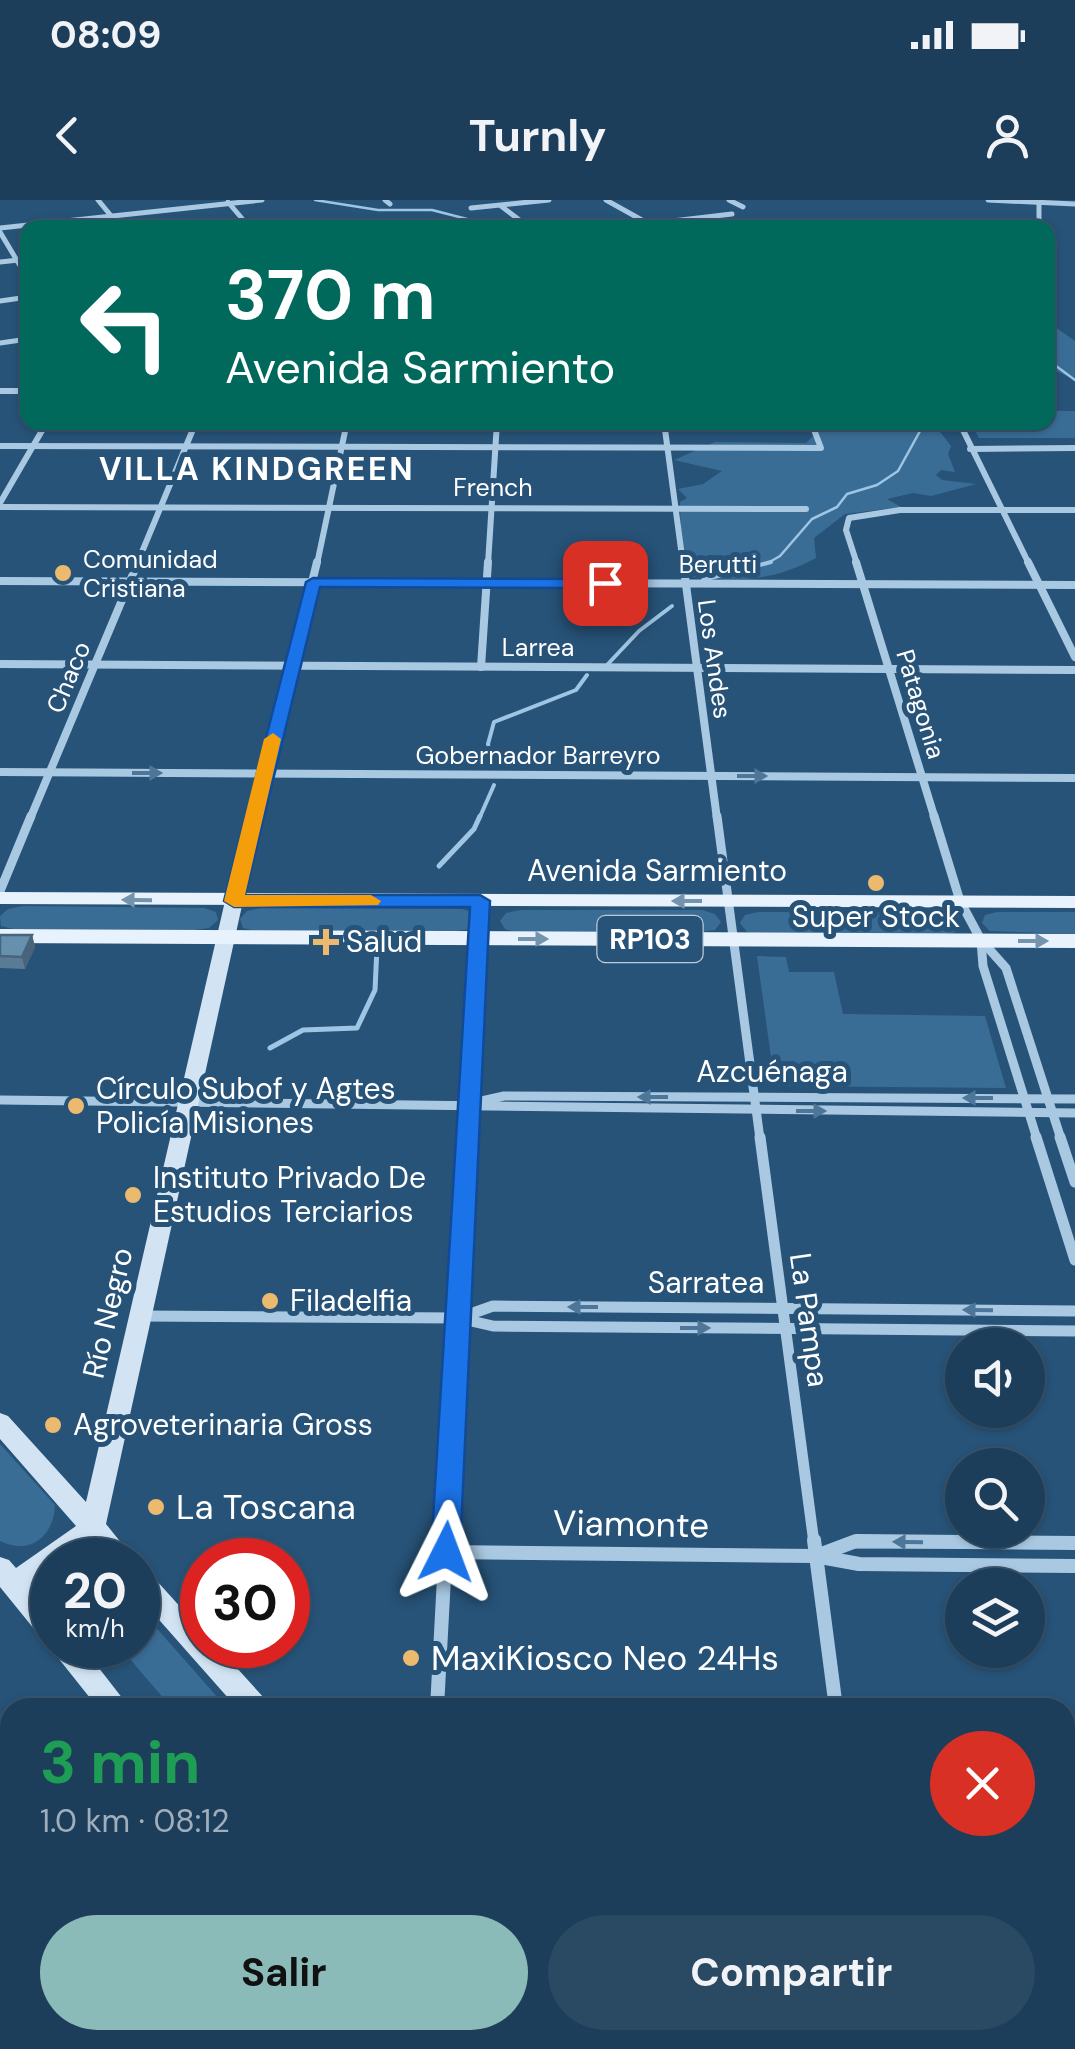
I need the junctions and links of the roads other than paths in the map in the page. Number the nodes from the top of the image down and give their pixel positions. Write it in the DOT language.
graph roads {
  1 [pos="98,200"];
  2 [pos="262,200"];
  3 [pos="492,200"];
  4 [pos="550,200"];
  5 [pos="606,200"];
  6 [pos="729,200"];
  7 [pos="988,200"];
  8 [pos="1039,201"];
  9 [pos="228,202"];
  10 [pos="1075,204"];
  11 [pos="500,206"];
  12 [pos="471,208"];
  13 [pos="743,208"];
  14 [pos="732,214"];
  15 [pos="112,216"];
  16 [pos="80,220"];
  17 [pos="115,220"];
  18 [pos="519,220"];
  19 [pos="643,220"];
  20 [pos="676,220"];
  21 [pos="0,230"];
  22 [pos="16,260"];
  23 [pos="20,260"];
  24 [pos="0,262"];
  25 [pos="20,266"];
  26 [pos="42,430"];
  27 [pos="193,430"];
  28 [pos="345,430"];
  29 [pos="497,430"];
  30 [pos="665,430"];
  31 [pos="814,430"];
  32 [pos="962,430"];
  33 [pos="0,446"];
  34 [pos="33,446"];
  35 [pos="186,446"];
  36 [pos="342,447"];
  37 [pos="496,447"];
  38 [pos="668,448"];
  39 [pos="1075,448"];
  40 [pos="970,449"];
  41 [pos="0,505"];
  42 [pos="160,507"];
  43 [pos="327,507"];
  44 [pos="493,507"];
  45 [pos="675,507"];
  46 [pos="806,509"];
  47 [pos="1000,510"];
  48 [pos="1075,510"];
  49 [pos="0,581"];
  50 [pos="130,582"];
  51 [pos="313,582"];
  52 [pos="487,583"];
  53 [pos="684,584"];
  54 [pos="863,584"];
  55 [pos="1040,585"];
  56 [pos="1075,585"];
  57 [pos="1075,657"];
  58 [pos="0,664"];
  59 [pos="95,665"];
  60 [pos="290,666"];
  61 [pos="481,667"];
  62 [pos="696,668"];
  63 [pos="889,669"];
  64 [pos="1075,670"];
  65 [pos="0,772"];
  66 [pos="50,772"];
  67 [pos="264,773"];
  68 [pos="711,776"];
  69 [pos="922,777"];
  70 [pos="1075,778"];
  71 [pos="0,895"];
  72 [pos="234,901"];
  73 [pos="480,901"];
  74 [pos="727,901"];
  75 [pos="960,901"];
  76 [pos="1075,902"];
  77 [pos="0,936"];
  78 [pos="226,937"];
  79 [pos="477,938"];
  80 [pos="731,939"];
  81 [pos="981,940"];
  82 [pos="1075,941"];
  83 [pos="754,1097"];
  84 [pos="1024,1098"];
  85 [pos="1048,1098"];
  86 [pos="1075,1099"];
  87 [pos="0,1100"];
  88 [pos="189,1101"];
  89 [pos="469,1103"];
  90 [pos="756,1110"];
  91 [pos="1029,1112"];
  92 [pos="1052,1112"];
  93 [pos="1075,1113"];
  94 [pos="1075,1182"];
  95 [pos="1075,1260"];
  96 [pos="782,1308"];
  97 [pos="1075,1311"];
  98 [pos="140,1316"];
  99 [pos="458,1318"];
  100 [pos="785,1328"];
  101 [pos="1075,1331"];
  102 [pos="0,1423"];
  103 [pos="92,1528"];
  104 [pos="101,1538"];
  105 [pos="1075,1543"];
  106 [pos="446,1552"];
  107 [pos="816,1556"];
  108 [pos="1075,1566"];
  109 [pos="7,1576"];
  110 [pos="160,1603"];
  111 [pos="30,1604"];
  112 [pos="83,1668"];
  113 [pos="108,1698"];
  114 [pos="245,1698"];
  115 [pos="438,1698"];
  116 [pos="835,1698"];
  1 -- 15 [label="street"];
  2 -- 9 [label="street"];
  3 -- 11 [label="street"];
  4 -- 11 [label="street"];
  5 -- 19 [label="street"];
  6 -- 13 [label="street"];
  7 -- 8 [label="street"];
  8 -- 10 [label="street"];
  9 -- 15 [label="street"];
  11 -- 12 [label="street"];
  11 -- 18 [label="street"];
  14 -- 20 [label="street"];
  15 -- 16 [label="street"];
  15 -- 17 [label="street"];
  21 -- 22 [label="street"];
  22 -- 23 [label="street"];
  22 -- 24 [label="street"];
  22 -- 25 [label="street"];
  26 -- 34 [label="street"];
  27 -- 35 [label="street, Chaco"];
  28 -- 36 [label="street"];
  29 -- 37 [label="street"];
  30 -- 38 [label="street, Los Andes"];
  31 -- 38 [label="street"];
  32 -- 40 [label="street"];
  33 -- 34 [label="street"];
  34 -- 35 [label="street"];
  34 -- 41 [label="street"];
  35 -- 36 [label="street"];
  35 -- 42 [label="street, Chaco"];
  36 -- 37 [label="street"];
  36 -- 43 [label="street"];
  37 -- 38 [label="street"];
  37 -- 44 [label="street"];
  38 -- 45 [label="street, Los Andes"];
  39 -- 40 [label="street"];
  40 -- 47 [label="street"];
  41 -- 42 [label="street, French"];
  42 -- 43 [label="street, French"];
  42 -- 50 [label="street, Chaco"];
  43 -- 44 [label="street, French"];
  43 -- 51 [label="street"];
  44 -- 45 [label="street, French"];
  44 -- 52 [label="street"];
  45 -- 46 [label="street, French"];
  45 -- 53 [label="street, Los Andes"];
  47 -- 48 [label="street"];
  47 -- 54 [label="street, Patagonia"];
  47 -- 55 [label="street"];
  49 -- 50 [label="street, Berutti"];
  50 -- 51 [label="street, Berutti"];
  50 -- 59 [label="street, Chaco"];
  51 -- 52 [label="street, Berutti"];
  51 -- 60 [label="street"];
  52 -- 53 [label="street, Berutti"];
  52 -- 61 [label="street"];
  53 -- 54 [label="street, Berutti"];
  53 -- 62 [label="street, Los Andes"];
  54 -- 55 [label="street, Berutti"];
  54 -- 63 [label="street, Patagonia"];
  55 -- 56 [label="street, Berutti"];
  55 -- 57 [label="street"];
  58 -- 59 [label="street, Larrea"];
  59 -- 60 [label="street, Larrea"];
  59 -- 66 [label="street, Chaco"];
  60 -- 61 [label="street, Larrea"];
  60 -- 67 [label="street"];
  61 -- 62 [label="street, Larrea"];
  62 -- 63 [label="street, Larrea"];
  62 -- 68 [label="street, Los Andes"];
  63 -- 64 [label="street, Larrea"];
  63 -- 69 [label="street, Patagonia"];
  65 -- 66 [label="street, Gobernador Barreyro"];
  66 -- 67 [label="street, Gobernador Barreyro, one-way"];
  66 -- 71 [label="street, Chaco"];
  67 -- 68 [label="street, Gobernador Barreyro"];
  67 -- 72 [label="street"];
  68 -- 69 [label="street, Gobernador Barreyro, one-way"];
  68 -- 74 [label="street, Los Andes"];
  69 -- 70 [label="street, Gobernador Barreyro"];
  69 -- 75 [label="street, Patagonia"];
  72 -- 71 [label="main road, Avenida Sarmiento / RP103, one-way"];
  72 -- 73 [label="main road, Avenida Sarmiento / RP103"];
  72 -- 78 [label="street, Río Negro"];
  74 -- 73 [label="main road, Avenida Sarmiento / RP103, one-way"];
  73 -- 79 [label="street"];
  74 -- 75 [label="main road, Avenida Sarmiento / RP103"];
  74 -- 80 [label="street, Los Andes"];
  75 -- 76 [label="main road, Avenida Sarmiento / RP103"];
  75 -- 81 [label="street, Patagonia"];
  77 -- 78 [label="main road, RP103"];
  78 -- 79 [label="main road, RP103"];
  78 -- 88 [label="street, Río Negro"];
  79 -- 80 [label="main road, RP103, one-way"];
  79 -- 89 [label="street"];
  80 -- 81 [label="main road, RP103"];
  80 -- 83 [label="street, La Pampa"];
  81 -- 82 [label="main road, RP103, one-way"];
  81 -- 84 [label="street"];
  81 -- 85 [label="street"];
  84 -- 83 [label="street, Azcuénaga, one-way"];
  83 -- 89 [label="street, Azcuénaga, one-way"];
  83 -- 90 [label="street, La Pampa"];
  84 -- 85 [label="street, Azcuénaga"];
  84 -- 91 [label="street"];
  85 -- 86 [label="street, Azcuénaga"];
  85 -- 92 [label="street"];
  87 -- 88 [label="street, Azcuénaga"];
  88 -- 89 [label="street, Azcuénaga"];
  88 -- 98 [label="street, Río Negro"];
  89 -- 90 [label="street, Azcuénaga"];
  89 -- 99 [label="street"];
  90 -- 91 [label="street, Azcuénaga, one-way"];
  90 -- 96 [label="street, La Pampa"];
  91 -- 92 [label="street, Azcuénaga"];
  91 -- 95 [label="street"];
  92 -- 93 [label="street, Azcuénaga"];
  92 -- 94 [label="street"];
  97 -- 96 [label="street, Sarratea, one-way"];
  96 -- 99 [label="street, Sarratea, one-way"];
  96 -- 100 [label="street, La Pampa"];
  98 -- 99 [label="street, Sarratea"];
  98 -- 103 [label="street, Río Negro"];
  99 -- 100 [label="street, Sarratea, one-way"];
  99 -- 106 [label="street"];
  100 -- 101 [label="street, Sarratea"];
  100 -- 107 [label="street, La Pampa"];
  102 -- 103 [label="street"];
  103 -- 104 [label="street"];
  103 -- 109 [label="street"];
  105 -- 107 [label="street, Viamonte, one-way"];
  106 -- 107 [label="street, Viamonte"];
  106 -- 115 [label="street"];
  107 -- 108 [label="street, Viamonte"];
  107 -- 116 [label="street, La Pampa"];
  109 -- 111 [label="street"];
  110 -- 114 [label="street"];
  112 -- 113 [label="street"];
}
